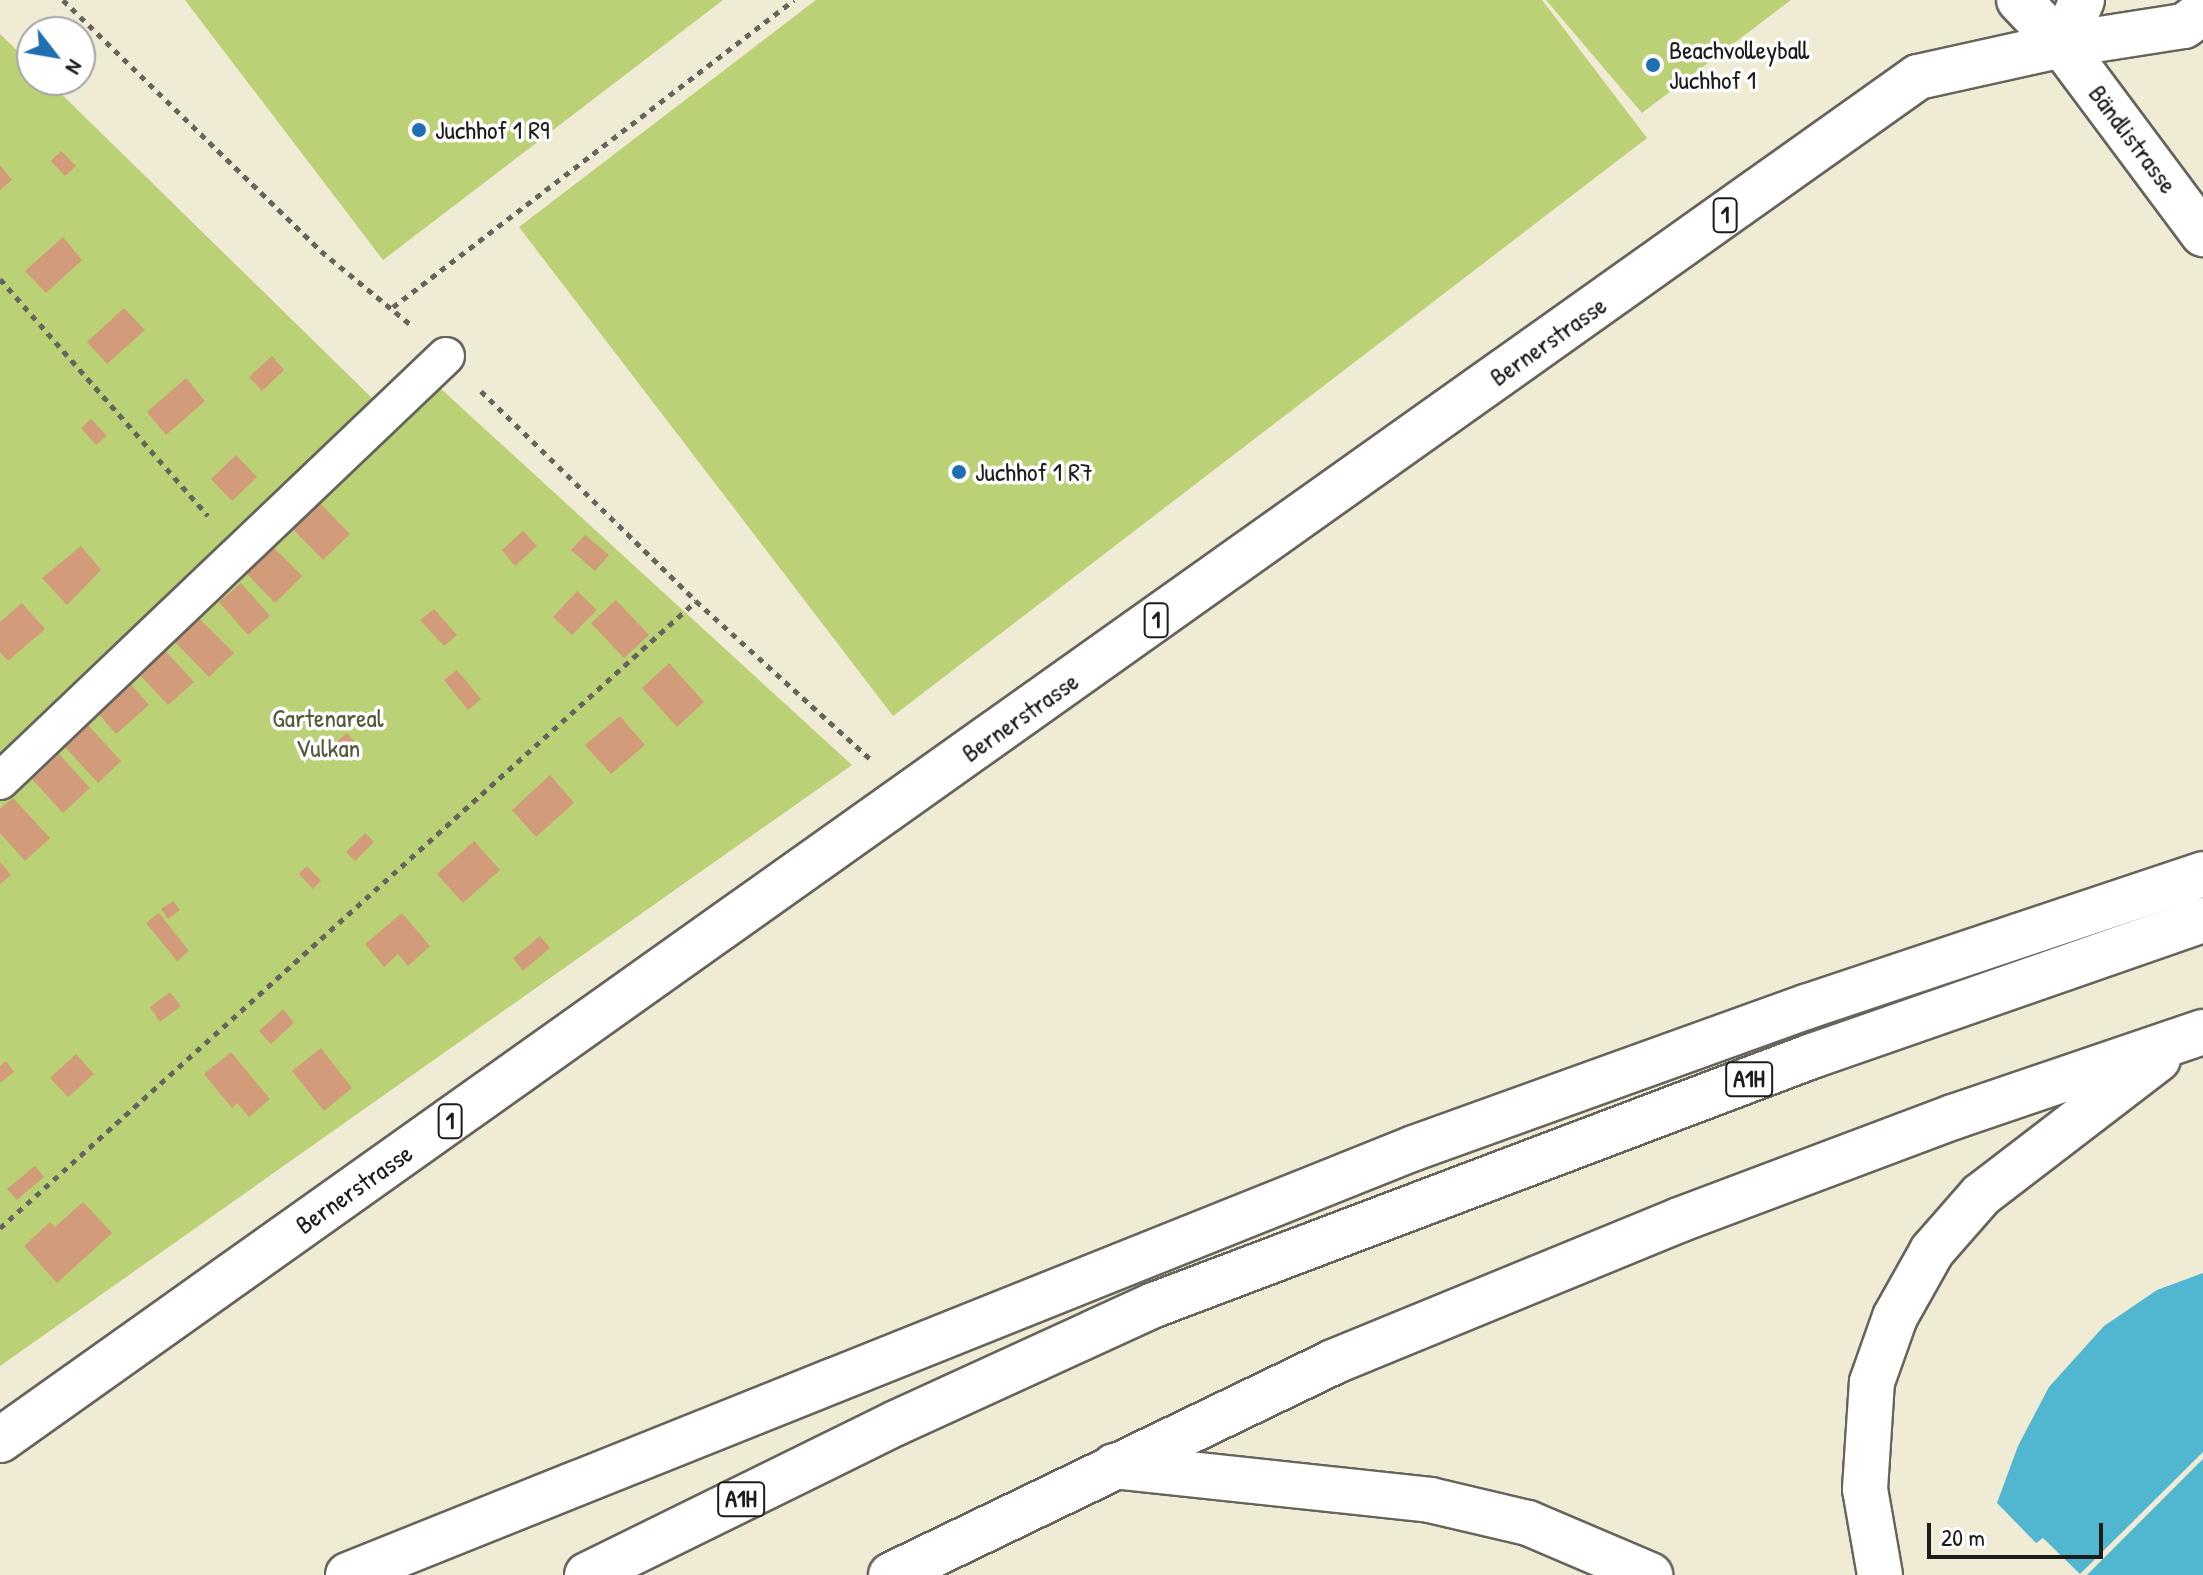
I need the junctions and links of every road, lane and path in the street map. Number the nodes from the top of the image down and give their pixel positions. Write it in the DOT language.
graph roads {
  1 [pos="794,0"];
  2 [pos="2019,0"];
  3 [pos="2082,0"];
  4 [pos="2203,12"];
  5 [pos="2062,45"];
  6 [pos="2203,234"];
  7 [pos="0,279"];
  8 [pos="393,307"];
  9 [pos="446,356"];
  10 [pos="238,551"];
  11 [pos="696,601"];
  12 [pos="0,781"];
  13 [pos="2203,874"];
  14 [pos="2203,920"];
  15 [pos="2195,1034"];
  16 [pos="0,1228"];
  17 [pos="0,1440"];
  18 [pos="1111,1466"];
  19 [pos="348,1575"];
  20 [pos="587,1575"];
  21 [pos="891,1575"];
  22 [pos="1650,1575"];
  23 [pos="1880,1575"];
  1 -- 8 [label="path"];
  2 -- 5 [label="main road, Bändlistrasse"];
  3 -- 5 [label="main road"];
  4 -- 5 [label="main road, Bernerstrasse / 1"];
  5 -- 6 [label="main road, Bändlistrasse"];
  5 -- 17 [label="main road, Bernerstrasse / 1"];
  7 -- 10 [label="path"];
  9 -- 10 [label="lane"];
  10 -- 12 [label="lane"];
  11 -- 16 [label="path"];
  13 -- 19 [label="main road"];
  14 -- 20 [label="main road, A1H"];
  15 -- 18 [label="main road"];
  15 -- 23 [label="main road"];
  18 -- 21 [label="main road"];
  18 -- 22 [label="main road"];
}
